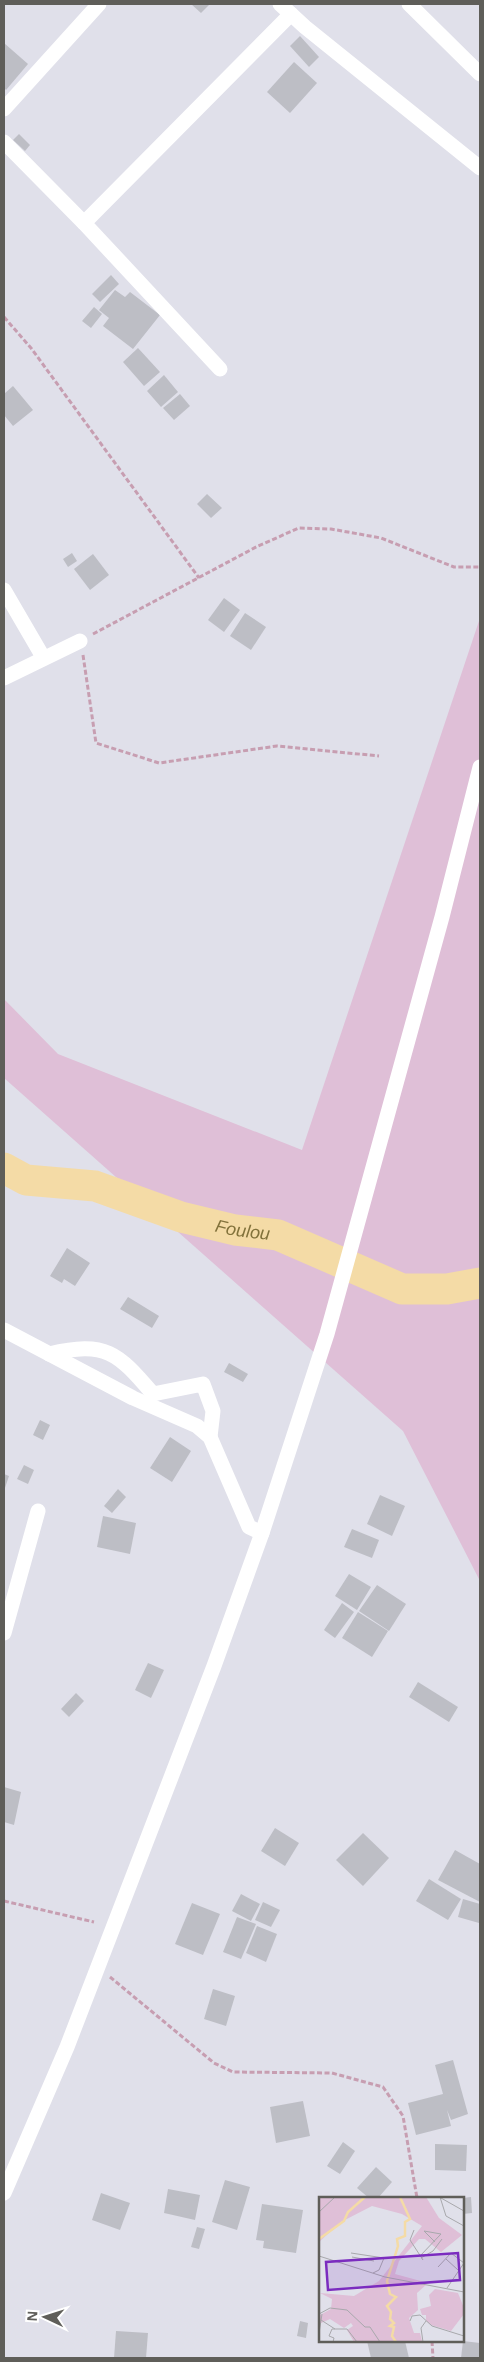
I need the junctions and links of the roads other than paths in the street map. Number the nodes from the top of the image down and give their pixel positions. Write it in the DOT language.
graph roads {
  1 [pos="99,4"];
  2 [pos="409,4"];
  3 [pos="285,9"];
  4 [pos="480,74"];
  5 [pos="4,109"];
  6 [pos="4,142"];
  7 [pos="480,168"];
  8 [pos="84,224"];
  9 [pos="220,369"];
  10 [pos="4,590"];
  11 [pos="80,641"];
  12 [pos="43,657"];
  13 [pos="4,678"];
  14 [pos="480,767"];
  15 [pos="4,1330"];
  16 [pos="49,1354"];
  17 [pos="210,1437"];
  18 [pos="38,1511"];
  19 [pos="262,1533"];
  20 [pos="4,1633"];
  21 [pos="4,2193"];
  1 -- 5 [label="street"];
  2 -- 4 [label="street"];
  3 -- 7 [label="street"];
  3 -- 8 [label="street"];
  6 -- 8 [label="street"];
  8 -- 9 [label="street"];
  10 -- 12 [label="street"];
  11 -- 12 [label="street"];
  12 -- 13 [label="street"];
  14 -- 19 [label="street"];
  15 -- 16 [label="street"];
  16 -- 17 [label="street"];
  16 -- 17 [label="street"];
  17 -- 19 [label="street"];
  18 -- 20 [label="street"];
  19 -- 21 [label="street"];
}
